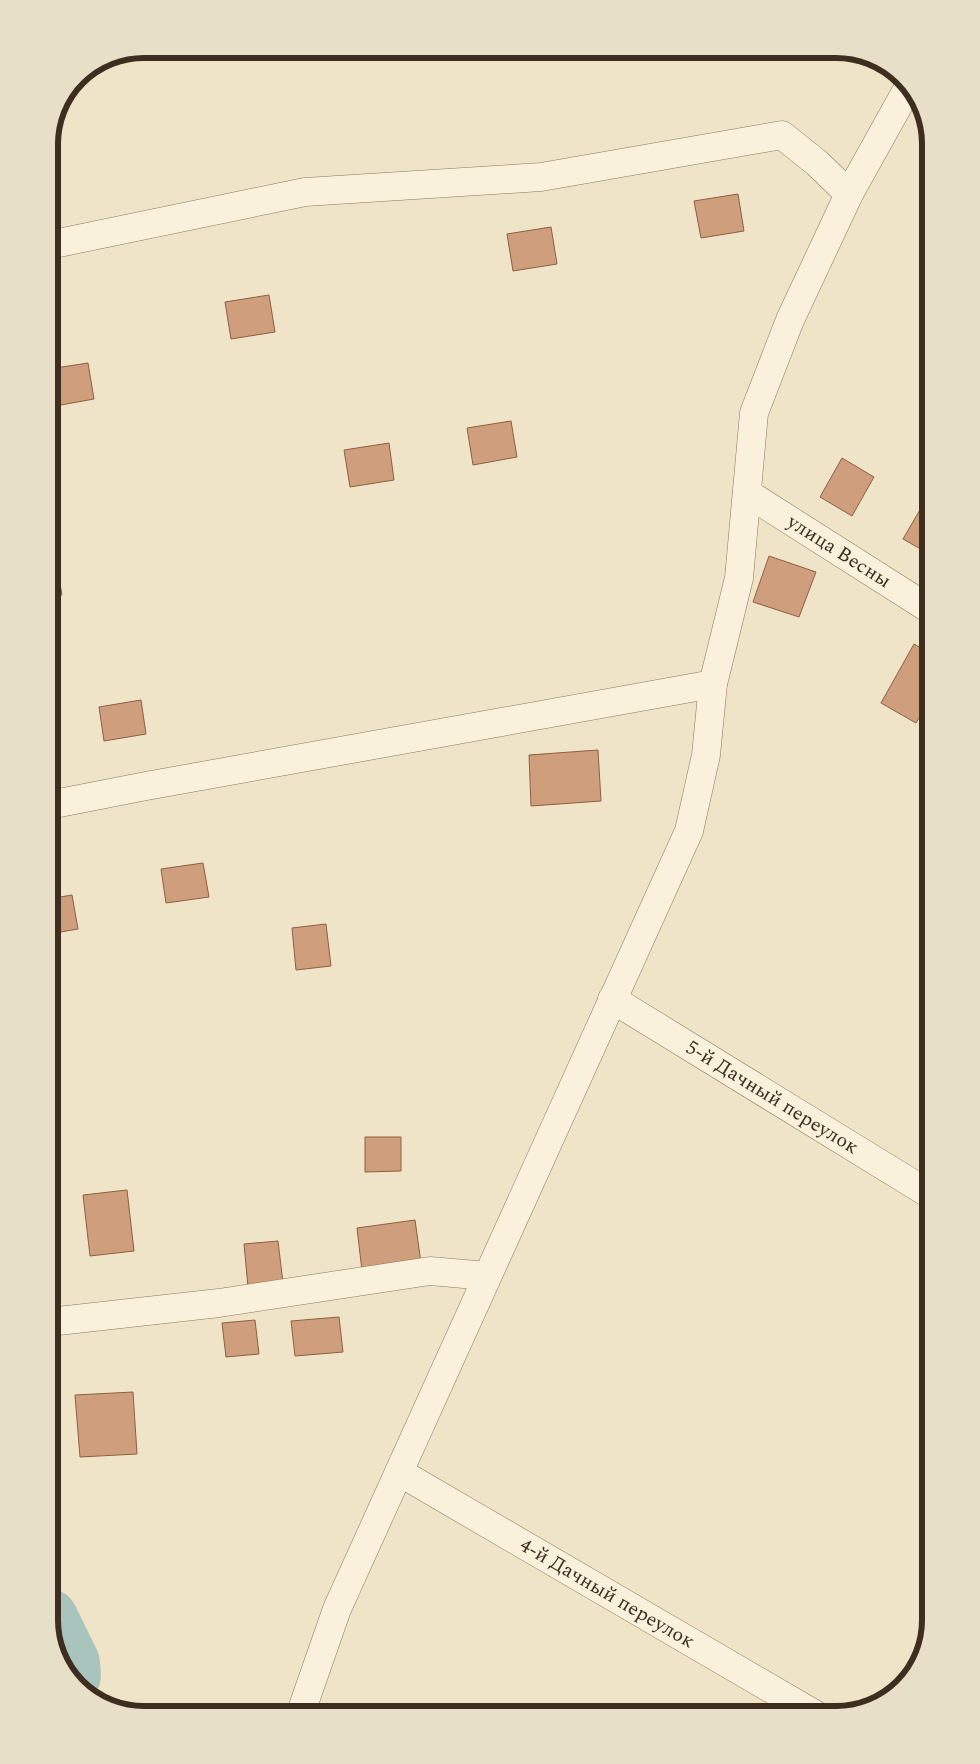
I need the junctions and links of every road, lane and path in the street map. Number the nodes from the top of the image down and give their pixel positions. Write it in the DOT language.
graph roads {
  1 [pos="905,93"];
  2 [pos="849,194"];
  3 [pos="58,243"];
  4 [pos="747,493"];
  5 [pos="922,604"];
  6 [pos="713,684"];
  7 [pos="58,803"];
  8 [pos="612,1000"];
  9 [pos="922,1189"];
  10 [pos="487,1276"];
  11 [pos="58,1321"];
  12 [pos="399,1472"];
  13 [pos="303,1706"];
  14 [pos="801,1706"];
  1 -- 2 [label="street"];
  2 -- 3 [label="street"];
  2 -- 4 [label="street"];
  4 -- 5 [label="street, улица Весны"];
  4 -- 6 [label="street"];
  6 -- 7 [label="street"];
  6 -- 8 [label="street"];
  8 -- 9 [label="street, 5-й Дачный переулок"];
  8 -- 10 [label="street"];
  10 -- 11 [label="street"];
  10 -- 12 [label="street"];
  12 -- 13 [label="street"];
  12 -- 14 [label="street, 4-й Дачный переулок"];
}
